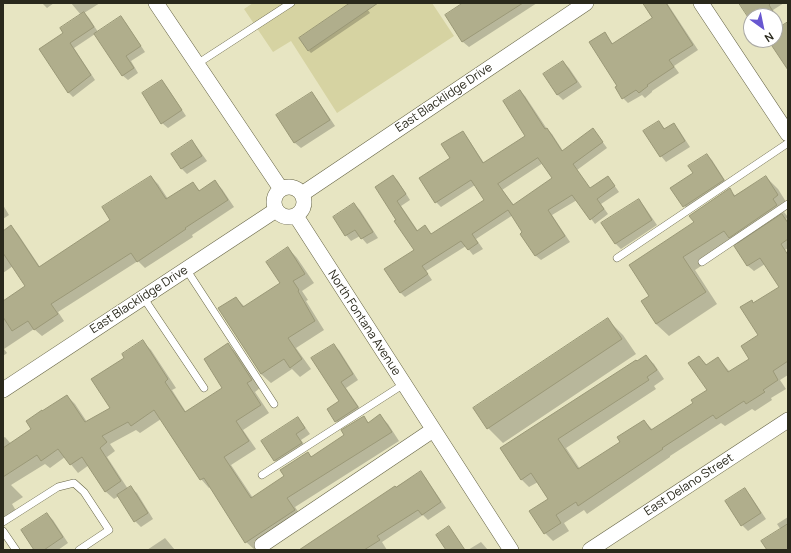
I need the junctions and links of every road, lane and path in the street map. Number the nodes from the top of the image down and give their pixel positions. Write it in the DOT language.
graph roads {
  1 [pos="156,3"];
  2 [pos="291,3"];
  3 [pos="586,3"];
  4 [pos="701,3"];
  5 [pos="197,64"];
  6 [pos="788,134"];
  7 [pos="788,143"];
  8 [pos="281,189"];
  9 [pos="302,194"];
  10 [pos="788,204"];
  11 [pos="276,210"];
  12 [pos="296,216"];
  13 [pos="617,258"];
  14 [pos="702,262"];
  15 [pos="186,269"];
  16 [pos="143,297"];
  17 [pos="404,384"];
  18 [pos="204,388"];
  19 [pos="3,390"];
  20 [pos="274,404"];
  21 [pos="788,420"];
  22 [pos="433,430"];
  23 [pos="262,475"];
  24 [pos="3,522"];
  25 [pos="3,531"];
  26 [pos="262,545"];
  27 [pos="16,550"];
  28 [pos="79,550"];
  29 [pos="511,550"];
  30 [pos="590,550"];
  1 -- 5 [label="street"];
  2 -- 5 [label="lane"];
  3 -- 9 [label="street, East Blacklidge Drive"];
  4 -- 6 [label="street"];
  5 -- 8 [label="street"];
  7 -- 13 [label="lane"];
  8 -- 9 [label="street"];
  8 -- 11 [label="street"];
  9 -- 12 [label="street"];
  10 -- 14 [label="lane"];
  11 -- 12 [label="street"];
  11 -- 15 [label="street, East Blacklidge Drive"];
  12 -- 17 [label="street, North Fontana Avenue"];
  15 -- 16 [label="street, East Blacklidge Drive"];
  15 -- 20 [label="lane"];
  16 -- 18 [label="lane"];
  16 -- 19 [label="street, East Blacklidge Drive"];
  17 -- 22 [label="street, North Fontana Avenue"];
  17 -- 23 [label="lane"];
  21 -- 30 [label="street, East Delano Street"];
  22 -- 26 [label="street"];
  22 -- 29 [label="street, North Fontana Avenue"];
  24 -- 28 [label="lane"];
  25 -- 27 [label="lane"];
}
